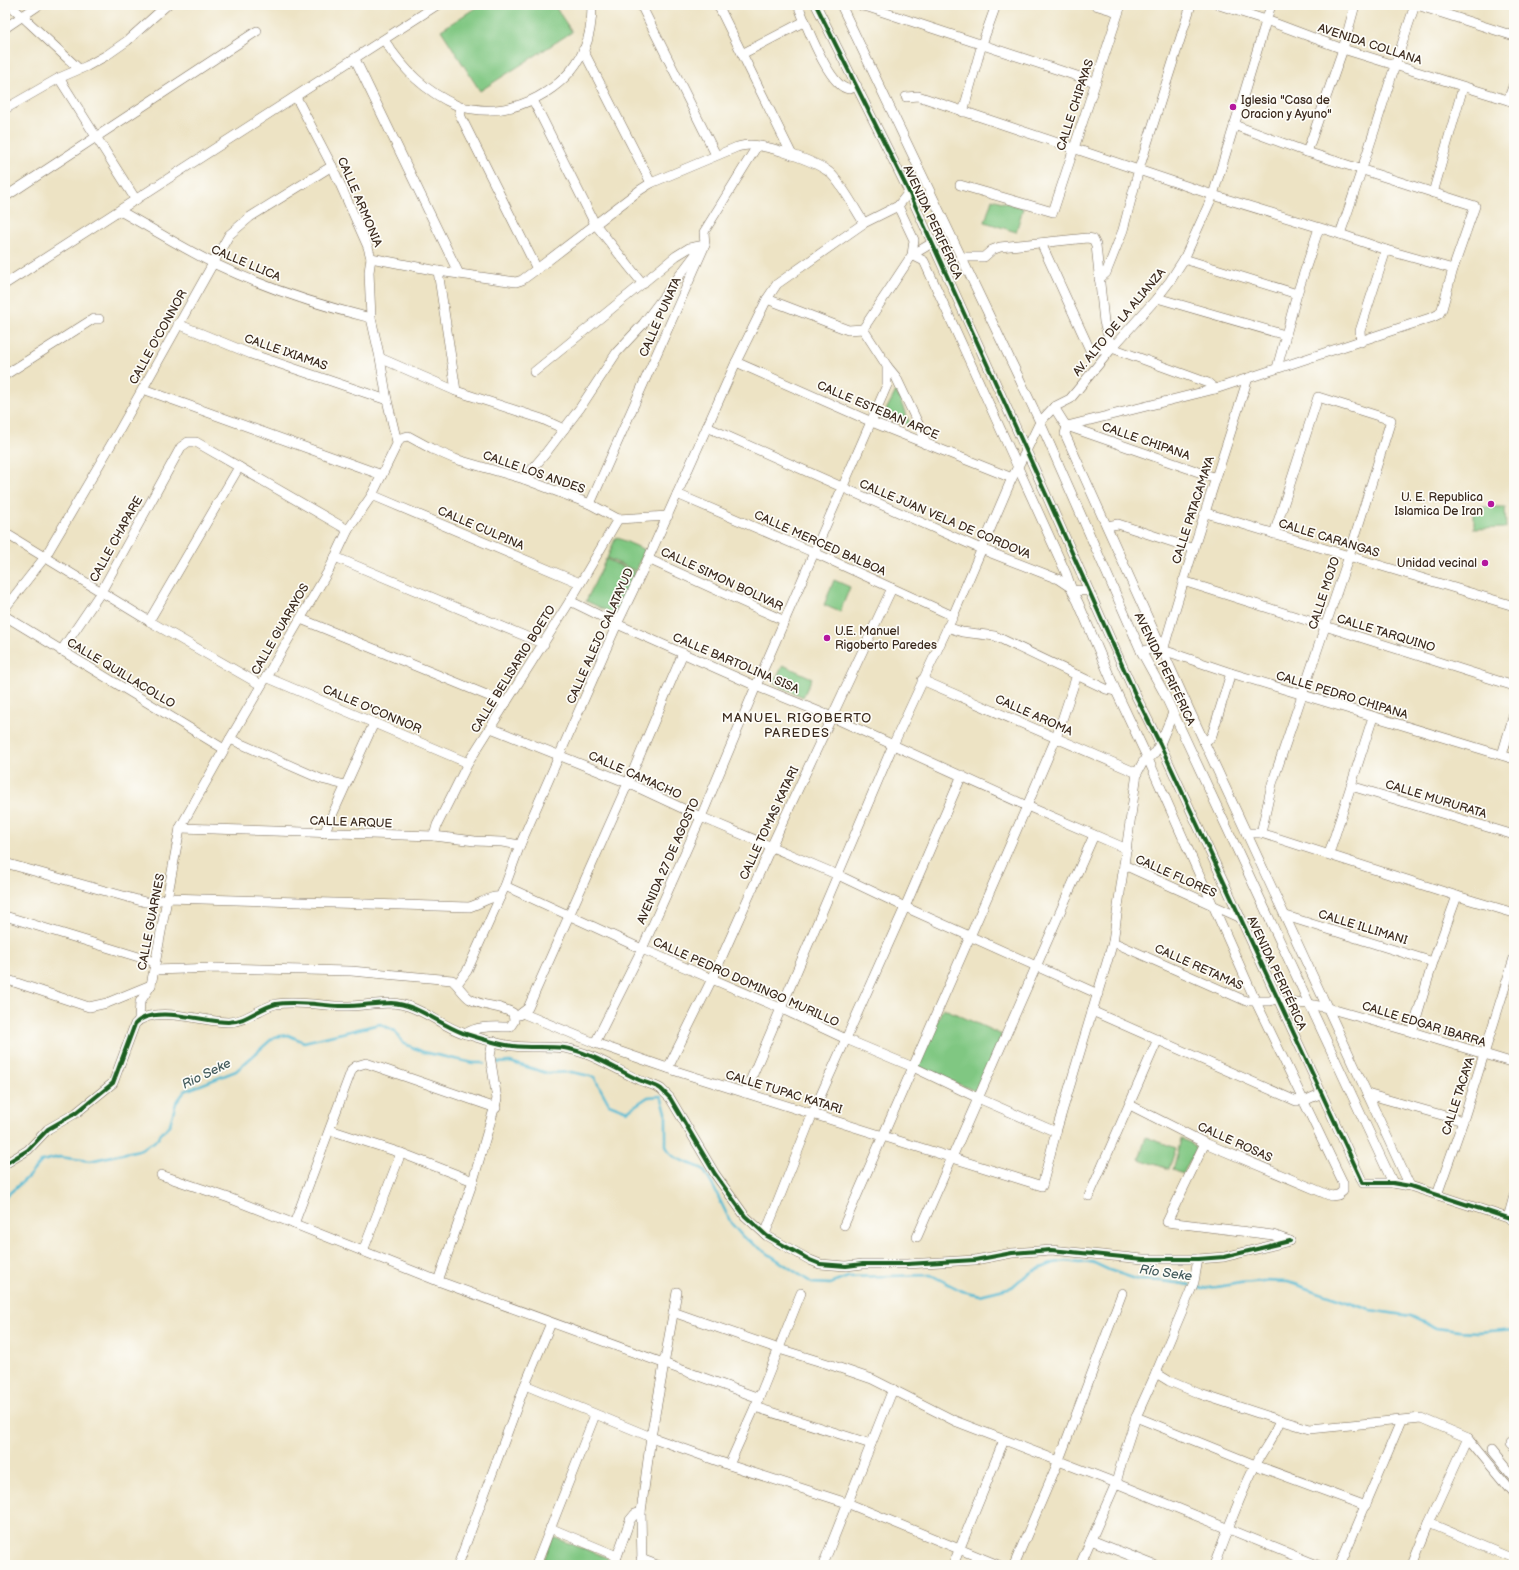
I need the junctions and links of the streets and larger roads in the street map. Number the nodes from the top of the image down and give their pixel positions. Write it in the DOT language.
graph roads {
  1 [pos="10,5"];
  2 [pos="39,5"];
  3 [pos="167,5"];
  4 [pos="437,5"];
  5 [pos="592,5"];
  6 [pos="641,5"];
  7 [pos="718,5"];
  8 [pos="798,5"];
  9 [pos="816,5"];
  10 [pos="841,5"];
  11 [pos="996,5"];
  12 [pos="1095,5"];
  13 [pos="1191,5"];
  14 [pos="1219,5"];
  15 [pos="1271,5"];
  16 [pos="1355,5"];
  17 [pos="1416,5"];
  18 [pos="862,6"];
  19 [pos="1119,9"];
  20 [pos="22,16"];
  21 [pos="1266,20"];
  22 [pos="805,21"];
  23 [pos="5,28"];
  24 [pos="257,31"];
  25 [pos="1514,36"];
  26 [pos="384,40"];
  27 [pos="982,44"];
  28 [pos="584,50"];
  29 [pos="1343,50"];
  30 [pos="742,54"];
  31 [pos="355,59"];
  32 [pos="1394,65"];
  33 [pos="80,70"];
  34 [pos="59,78"];
  35 [pos="1095,82"];
  36 [pos="1514,84"];
  37 [pos="857,86"];
  38 [pos="1463,87"];
  39 [pos="296,97"];
  40 [pos="906,97"];
  41 [pos="533,100"];
  42 [pos="1511,101"];
  43 [pos="459,107"];
  44 [pos="5,109"];
  45 [pos="963,112"];
  46 [pos="1234,125"];
  47 [pos="97,137"];
  48 [pos="757,146"];
  49 [pos="1073,148"];
  50 [pos="1307,152"];
  51 [pos="716,155"];
  52 [pos="792,155"];
  53 [pos="332,166"];
  54 [pos="1139,169"];
  55 [pos="1362,170"];
  56 [pos="651,183"];
  57 [pos="960,185"];
  58 [pos="909,192"];
  59 [pos="1433,193"];
  60 [pos="1213,194"];
  61 [pos="5,197"];
  62 [pos="136,200"];
  63 [pos="898,206"];
  64 [pos="120,211"];
  65 [pos="864,223"];
  66 [pos="595,224"];
  67 [pos="1319,228"];
  68 [pos="1340,234"];
  69 [pos="932,243"];
  70 [pos="1041,243"];
  71 [pos="704,248"];
  72 [pos="1386,250"];
  73 [pos="912,254"];
  74 [pos="962,257"];
  75 [pos="371,258"];
  76 [pos="1184,259"];
  77 [pos="213,263"];
  78 [pos="537,269"];
  79 [pos="1453,269"];
  80 [pos="438,271"];
  81 [pos="459,274"];
  82 [pos="1099,279"];
  83 [pos="5,284"];
  84 [pos="643,284"];
  85 [pos="1297,294"];
  86 [pos="1157,298"];
  87 [pos="767,299"];
  88 [pos="371,318"];
  89 [pos="99,319"];
  90 [pos="178,324"];
  91 [pos="863,330"];
  92 [pos="1285,335"];
  93 [pos="1361,342"];
  94 [pos="1112,348"];
  95 [pos="380,358"];
  96 [pos="736,362"];
  97 [pos="887,366"];
  98 [pos="1277,368"];
  99 [pos="534,372"];
  100 [pos="5,375"];
  101 [pos="1248,378"];
  102 [pos="143,389"];
  103 [pos="1215,389"];
  104 [pos="456,391"];
  105 [pos="386,400"];
  106 [pos="1054,407"];
  107 [pos="872,422"];
  108 [pos="1040,422"];
  109 [pos="1067,426"];
  110 [pos="707,427"];
  111 [pos="564,429"];
  112 [pos="397,442"];
  113 [pos="925,444"];
  114 [pos="1026,451"];
  115 [pos="239,467"];
  116 [pos="1018,467"];
  117 [pos="382,475"];
  118 [pos="1012,478"];
  119 [pos="1216,478"];
  120 [pos="524,479"];
  121 [pos="843,488"];
  122 [pos="677,494"];
  123 [pos="372,495"];
  124 [pos="590,504"];
  125 [pos="1206,513"];
  126 [pos="668,516"];
  127 [pos="618,518"];
  128 [pos="1107,526"];
  129 [pos="348,530"];
  130 [pos="5,533"];
  131 [pos="1274,534"];
  132 [pos="981,549"];
  133 [pos="1194,549"];
  134 [pos="815,553"];
  135 [pos="1349,556"];
  136 [pos="45,557"];
  137 [pos="335,557"];
  138 [pos="648,559"];
  139 [pos="1183,581"];
  140 [pos="580,583"];
  141 [pos="892,588"];
  142 [pos="1072,590"];
  143 [pos="1090,591"];
  144 [pos="101,592"];
  145 [pos="570,602"];
  146 [pos="1513,604"];
  147 [pos="5,608"];
  148 [pos="5,616"];
  149 [pos="953,616"];
  150 [pos="301,619"];
  151 [pos="149,621"];
  152 [pos="785,622"];
  153 [pos="617,624"];
  154 [pos="947,627"];
  155 [pos="1326,627"];
  156 [pos="544,644"];
  157 [pos="1163,650"];
  158 [pos="61,651"];
  159 [pos="1141,651"];
  160 [pos="683,653"];
  161 [pos="1231,673"];
  162 [pos="1077,675"];
  163 [pos="922,680"];
  164 [pos="264,681"];
  165 [pos="756,686"];
  166 [pos="1514,686"];
  167 [pos="1116,691"];
  168 [pos="1303,696"];
  169 [pos="506,703"];
  170 [pos="1173,714"];
  171 [pos="1514,714"];
  172 [pos="832,717"];
  173 [pos="1373,717"];
  174 [pos="374,722"];
  175 [pos="491,728"];
  176 [pos="1056,738"];
  177 [pos="230,739"];
  178 [pos="1204,742"];
  179 [pos="1160,744"];
  180 [pos="892,745"];
  181 [pos="224,750"];
  182 [pos="560,755"];
  183 [pos="1502,756"];
  184 [pos="1148,759"];
  185 [pos="1514,759"];
  186 [pos="468,764"];
  187 [pos="1137,773"];
  188 [pos="962,775"];
  189 [pos="628,783"];
  190 [pos="345,785"];
  191 [pos="1351,786"];
  192 [pos="1027,806"];
  193 [pos="700,817"];
  194 [pos="180,828"];
  195 [pos="1261,832"];
  196 [pos="324,833"];
  197 [pos="1246,834"];
  198 [pos="1514,835"];
  199 [pos="434,836"];
  200 [pos="1094,836"];
  201 [pos="520,845"];
  202 [pos="771,847"];
  203 [pos="1127,849"];
  204 [pos="1329,854"];
  205 [pos="5,863"];
  206 [pos="1124,865"];
  207 [pos="838,874"];
  208 [pos="505,886"];
  209 [pos="1457,896"];
  210 [pos="500,897"];
  211 [pos="168,898"];
  212 [pos="1214,906"];
  213 [pos="905,907"];
  214 [pos="1514,913"];
  215 [pos="5,916"];
  216 [pos="570,916"];
  217 [pos="1286,916"];
  218 [pos="1241,918"];
  219 [pos="970,936"];
  220 [pos="1113,942"];
  221 [pos="642,949"];
  222 [pos="1514,958"];
  223 [pos="1433,962"];
  224 [pos="155,966"];
  225 [pos="1037,966"];
  226 [pos="5,979"];
  227 [pos="712,979"];
  228 [pos="457,984"];
  229 [pos="151,985"];
  230 [pos="1510,988"];
  231 [pos="1098,994"];
  232 [pos="1278,998"];
  233 [pos="1256,1002"];
  234 [pos="1309,1004"];
  235 [pos="780,1008"];
  236 [pos="1328,1008"];
  237 [pos="1092,1011"];
  238 [pos="518,1016"];
  239 [pos="140,1019"];
  240 [pos="1412,1032"];
  241 [pos="466,1034"];
  242 [pos="846,1039"];
  243 [pos="1158,1039"];
  244 [pos="493,1041"];
  245 [pos="595,1043"];
  246 [pos="1484,1054"];
  247 [pos="1514,1063"];
  248 [pos="913,1067"];
  249 [pos="668,1068"];
  250 [pos="745,1093"];
  251 [pos="1322,1093"];
  252 [pos="1367,1094"];
  253 [pos="978,1098"];
  254 [pos="1304,1102"];
  255 [pos="1130,1105"];
  256 [pos="496,1108"];
  257 [pos="813,1114"];
  258 [pos="1463,1122"];
  259 [pos="330,1130"];
  260 [pos="1056,1132"];
  261 [pos="883,1136"];
  262 [pos="1205,1143"];
  263 [pos="401,1153"];
  264 [pos="951,1157"];
  265 [pos="5,1164"];
  266 [pos="161,1175"];
  267 [pos="474,1181"];
  268 [pos="1393,1184"];
  269 [pos="1410,1186"];
  270 [pos="1437,1195"];
  271 [pos="1089,1196"];
  272 [pos="1331,1196"];
  273 [pos="1514,1196"];
  274 [pos="1511,1219"];
  275 [pos="294,1224"];
  276 [pos="844,1225"];
  277 [pos="765,1234"];
  278 [pos="917,1237"];
  279 [pos="363,1251"];
  280 [pos="1198,1259"];
  281 [pos="438,1281"];
  282 [pos="677,1292"];
  283 [pos="801,1293"];
  284 [pos="1122,1293"];
  285 [pos="673,1312"];
  286 [pos="552,1323"];
  287 [pos="779,1349"];
  288 [pos="664,1364"];
  289 [pos="1156,1373"];
  290 [pos="525,1385"];
  291 [pos="893,1389"];
  292 [pos="759,1398"];
  293 [pos="755,1407"];
  294 [pos="595,1414"];
  295 [pos="1136,1417"];
  296 [pos="1280,1420"];
  297 [pos="1401,1421"];
  298 [pos="651,1437"];
  299 [pos="1468,1438"];
  300 [pos="1004,1440"];
  301 [pos="871,1444"];
  302 [pos="1492,1450"];
  303 [pos="1059,1460"];
  304 [pos="730,1465"];
  305 [pos="1255,1465"];
  306 [pos="1514,1477"];
  307 [pos="1116,1482"];
  308 [pos="1514,1494"];
  309 [pos="847,1503"];
  310 [pos="1366,1506"];
  311 [pos="641,1512"];
  312 [pos="1429,1523"];
  313 [pos="550,1528"];
  314 [pos="1228,1528"];
  315 [pos="1092,1540"];
  316 [pos="960,1549"];
  317 [pos="1514,1559"];
  318 [pos="615,1561"];
  319 [pos="642,1562"];
  320 [pos="458,1565"];
  321 [pos="536,1565"];
  322 [pos="657,1565"];
  323 [pos="823,1565"];
  324 [pos="953,1565"];
  325 [pos="998,1565"];
  326 [pos="1014,1565"];
  327 [pos="1080,1565"];
  328 [pos="1154,1565"];
  329 [pos="1214,1565"];
  330 [pos="1317,1565"];
  331 [pos="1340,1565"];
  332 [pos="1412,1565"];
  1 -- 20 [label="street"];
  2 -- 20 [label="street"];
  3 -- 33 [label="street"];
  4 -- 26 [label="street"];
  5 -- 28 [label="street"];
  6 -- 51 [label="street"];
  7 -- 30 [label="street"];
  8 -- 22 [label="street"];
  9 -- 37 [label="street, AVENIDA PERIFÉRICA"];
  10 -- 74 [label="street, AVENIDA PERIFÉRICA"];
  11 -- 27 [label="street"];
  12 -- 19 [label="street"];
  13 -- 54 [label="street"];
  14 -- 21 [label="street, AVENIDA COLLANA"];
  15 -- 21 [label="street, AV. ALTO DE LA ALIANZA"];
  16 -- 29 [label="street"];
  17 -- 25 [label="street"];
  17 -- 32 [label="street"];
  18 -- 27 [label="street"];
  19 -- 35 [label="street, CALLE CHIPAYAS"];
  20 -- 23 [label="street"];
  20 -- 33 [label="street"];
  21 -- 29 [label="street, AVENIDA COLLANA"];
  21 -- 46 [label="street, AV. ALTO DE LA ALIANZA"];
  22 -- 30 [label="street"];
  22 -- 37 [label="street"];
  24 -- 47 [label="street"];
  26 -- 31 [label="street"];
  26 -- 43 [label="street"];
  27 -- 35 [label="street"];
  27 -- 45 [label="street"];
  28 -- 41 [label="street"];
  28 -- 56 [label="street"];
  29 -- 32 [label="street, AVENIDA COLLANA"];
  29 -- 50 [label="street"];
  30 -- 52 [label="street"];
  31 -- 39 [label="street"];
  31 -- 81 [label="street"];
  32 -- 38 [label="street, AVENIDA COLLANA"];
  32 -- 55 [label="street"];
  33 -- 34 [label="street"];
  34 -- 44 [label="street"];
  34 -- 47 [label="street"];
  35 -- 49 [label="street, CALLE CHIPAYAS"];
  36 -- 42 [label="street"];
  37 -- 58 [label="street, AVENIDA PERIFÉRICA"];
  38 -- 42 [label="street, AVENIDA COLLANA"];
  38 -- 59 [label="street"];
  39 -- 53 [label="street, CALLE ARMONIA"];
  39 -- 62 [label="street"];
  40 -- 45 [label="street"];
  41 -- 43 [label="street"];
  41 -- 66 [label="street"];
  43 -- 78 [label="street"];
  45 -- 49 [label="street"];
  46 -- 50 [label="street"];
  46 -- 60 [label="street, AV. ALTO DE LA ALIANZA"];
  47 -- 61 [label="street"];
  47 -- 62 [label="street"];
  48 -- 51 [label="street"];
  48 -- 52 [label="street"];
  48 -- 71 [label="street, CALLE PUNATA"];
  49 -- 54 [label="street"];
  49 -- 57 [label="street, CALLE CHIPAYAS"];
  50 -- 55 [label="street"];
  51 -- 56 [label="street"];
  52 -- 65 [label="street"];
  53 -- 75 [label="street, CALLE ARMONIA"];
  53 -- 77 [label="street, CALLE O'CONNOR"];
  54 -- 60 [label="street"];
  54 -- 82 [label="street"];
  55 -- 59 [label="street"];
  55 -- 68 [label="street"];
  56 -- 66 [label="street"];
  58 -- 63 [label="street"];
  58 -- 69 [label="street, AVENIDA PERIFÉRICA"];
  59 -- 79 [label="street"];
  60 -- 67 [label="street"];
  60 -- 76 [label="street, AV. ALTO DE LA ALIANZA"];
  62 -- 64 [label="street"];
  63 -- 65 [label="street, CALLE ALEJO CALATAYUD"];
  63 -- 73 [label="street"];
  64 -- 77 [label="street, CALLE LLICA"];
  64 -- 83 [label="street"];
  65 -- 87 [label="street, CALLE ALEJO CALATAYUD"];
  66 -- 78 [label="street"];
  66 -- 84 [label="street"];
  67 -- 68 [label="street"];
  67 -- 85 [label="street"];
  68 -- 72 [label="street"];
  69 -- 73 [label="street"];
  69 -- 114 [label="street, AVENIDA PERIFÉRICA"];
  70 -- 74 [label="street"];
  70 -- 82 [label="street"];
  70 -- 94 [label="street"];
  71 -- 84 [label="street"];
  71 -- 111 [label="street"];
  71 -- 124 [label="street, CALLE PUNATA"];
  72 -- 79 [label="street"];
  72 -- 93 [label="street"];
  73 -- 91 [label="street"];
  73 -- 116 [label="street"];
  74 -- 108 [label="street, AVENIDA PERIFÉRICA"];
  75 -- 80 [label="street"];
  75 -- 88 [label="street, CALLE ARMONIA"];
  76 -- 85 [label="street"];
  76 -- 86 [label="street, AV. ALTO DE LA ALIANZA"];
  77 -- 88 [label="street, CALLE LLICA"];
  77 -- 90 [label="street, CALLE O'CONNOR"];
  78 -- 81 [label="street"];
  79 -- 93 [label="street"];
  80 -- 81 [label="street"];
  80 -- 104 [label="street"];
  82 -- 94 [label="street"];
  84 -- 99 [label="street"];
  85 -- 92 [label="street"];
  86 -- 92 [label="street"];
  86 -- 94 [label="street, AV. ALTO DE LA ALIANZA"];
  87 -- 91 [label="street"];
  87 -- 96 [label="street, CALLE ALEJO CALATAYUD"];
  88 -- 95 [label="street, CALLE ARMONIA"];
  89 -- 100 [label="street"];
  90 -- 102 [label="street, CALLE O'CONNOR"];
  90 -- 105 [label="street, CALLE IXIAMAS"];
  91 -- 97 [label="street"];
  92 -- 98 [label="street"];
  93 -- 98 [label="street"];
  94 -- 103 [label="street"];
  94 -- 106 [label="street, AV. ALTO DE LA ALIANZA"];
  95 -- 104 [label="street"];
  95 -- 105 [label="street, CALLE ARMONIA"];
  96 -- 107 [label="street, CALLE ESTEBAN ARCE"];
  96 -- 110 [label="street, CALLE ALEJO CALATAYUD"];
  97 -- 107 [label="street, AVENIDA 27 DE AGOSTO"];
  97 -- 113 [label="street"];
  98 -- 101 [label="street"];
  101 -- 103 [label="street"];
  101 -- 119 [label="street, CALLE PATACAMAYA"];
  102 -- 117 [label="street"];
  102 -- 136 [label="street, CALLE O'CONNOR"];
  103 -- 109 [label="street"];
  104 -- 111 [label="street"];
  105 -- 112 [label="street, CALLE ARMONIA"];
  106 -- 108 [label="street, AV. ALTO DE LA ALIANZA"];
  106 -- 109 [label="street"];
  107 -- 113 [label="street, CALLE ESTEBAN ARCE"];
  107 -- 121 [label="street, AVENIDA 27 DE AGOSTO"];
  108 -- 114 [label="street, AV. ALTO DE LA ALIANZA"];
  108 -- 159 [label="street, AVENIDA PERIFÉRICA"];
  109 -- 119 [label="street, CALLE CHIPANA"];
  109 -- 128 [label="street"];
  110 -- 121 [label="street, CALLE JUAN VELA DE CORDOVA"];
  110 -- 122 [label="street, CALLE ALEJO CALATAYUD"];
  111 -- 120 [label="street"];
  112 -- 117 [label="street, CALLE GUARAYOS"];
  112 -- 120 [label="street, CALLE LOS ANDES"];
  113 -- 118 [label="street, CALLE ESTEBAN ARCE"];
  114 -- 116 [label="street, AV. ALTO DE LA ALIANZA"];
  114 -- 143 [label="street, AVENIDA PERIFÉRICA"];
  115 -- 129 [label="street"];
  115 -- 144 [label="street, CALLE CHAPARE"];
  115 -- 151 [label="street"];
  116 -- 118 [label="street, AV. ALTO DE LA ALIANZA"];
  116 -- 142 [label="street"];
  117 -- 123 [label="street, CALLE GUARAYOS"];
  118 -- 132 [label="street, AV. ALTO DE LA ALIANZA"];
  119 -- 125 [label="street, CALLE PATACAMAYA"];
  120 -- 124 [label="street, CALLE LOS ANDES"];
  121 -- 132 [label="street, CALLE JUAN VELA DE CORDOVA"];
  121 -- 134 [label="street, AVENIDA 27 DE AGOSTO"];
  122 -- 126 [label="street, CALLE ALEJO CALATAYUD"];
  122 -- 134 [label="street, CALLE MERCED BALBOA"];
  123 -- 129 [label="street, CALLE GUARAYOS"];
  123 -- 140 [label="street, CALLE CULPINA"];
  124 -- 127 [label="street, CALLE LOS ANDES"];
  125 -- 131 [label="street, CALLE CARANGAS"];
  125 -- 133 [label="street, CALLE PATACAMAYA"];
  126 -- 127 [label="street, CALLE LOS ANDES"];
  126 -- 138 [label="street, CALLE ALEJO CALATAYUD"];
  127 -- 140 [label="street, CALLE BELISARIO BOETO"];
  128 -- 133 [label="street"];
  128 -- 157 [label="street"];
  129 -- 137 [label="street, CALLE GUARAYOS"];
  130 -- 136 [label="street, CALLE O'CONNOR"];
  131 -- 135 [label="street, CALLE CARANGAS"];
  131 -- 135 [label="street, CALLE MOJO"];
  132 -- 142 [label="street, CALLE JUAN VELA DE CORDOVA"];
  132 -- 149 [label="street, AV. ALTO DE LA ALIANZA"];
  133 -- 139 [label="street, CALLE PATACAMAYA"];
  134 -- 141 [label="street, CALLE MERCED BALBOA"];
  134 -- 152 [label="street, AVENIDA 27 DE AGOSTO"];
  135 -- 146 [label="street, CALLE CARANGAS"];
  135 -- 155 [label="street, CALLE MOJO"];
  136 -- 144 [label="street, CALLE O'CONNOR"];
  136 -- 147 [label="street, CALLE O'CONNOR"];
  137 -- 150 [label="street, CALLE GUARAYOS"];
  137 -- 156 [label="street"];
  138 -- 152 [label="street, CALLE SIMON BOLIVAR"];
  138 -- 153 [label="street, CALLE ALEJO CALATAYUD"];
  139 -- 155 [label="street, CALLE TARQUINO"];
  139 -- 157 [label="street, CALLE PATACAMAYA"];
  140 -- 145 [label="street, CALLE BELISARIO BOETO"];
  141 -- 149 [label="street, CALLE MERCED BALBOA"];
  141 -- 172 [label="street, CALLE TOMAS KATARI"];
  142 -- 143 [label="street"];
  142 -- 167 [label="street, CALLE JUAN VELA DE CORDOVA"];
  143 -- 179 [label="street, AVENIDA PERIFÉRICA"];
  144 -- 151 [label="street, CALLE O'CONNOR"];
  144 -- 158 [label="street, CALLE CHAPARE"];
  145 -- 153 [label="street, CALLE BARTOLINA SISA"];
  145 -- 156 [label="street, CALLE BELISARIO BOETO"];
  148 -- 158 [label="street, CALLE QUILLACOLLO"];
  149 -- 154 [label="street, AV. ALTO DE LA ALIANZA"];
  150 -- 164 [label="street, CALLE GUARAYOS"];
  150 -- 169 [label="street"];
  151 -- 164 [label="street, CALLE O'CONNOR"];
  152 -- 165 [label="street, AVENIDA 27 DE AGOSTO"];
  153 -- 160 [label="street, CALLE BARTOLINA SISA"];
  153 -- 182 [label="street, CALLE ALEJO CALATAYUD"];
  154 -- 162 [label="street"];
  154 -- 163 [label="street, AV. ALTO DE LA ALIANZA"];
  155 -- 166 [label="street, CALLE TARQUINO"];
  155 -- 168 [label="street, CALLE MOJO"];
  156 -- 169 [label="street, CALLE BELISARIO BOETO"];
  157 -- 159 [label="street"];
  157 -- 161 [label="street, CALLE PEDRO CHIPANA"];
  157 -- 178 [label="street"];
  158 -- 181 [label="street, CALLE QUILLACOLLO"];
  159 -- 170 [label="street, AVENIDA PERIFÉRICA"];
  160 -- 165 [label="street, CALLE BARTOLINA SISA"];
  160 -- 189 [label="street"];
  161 -- 168 [label="street, CALLE PEDRO CHIPANA"];
  161 -- 178 [label="street"];
  162 -- 167 [label="street"];
  162 -- 176 [label="street"];
  163 -- 176 [label="street, CALLE AROMA"];
  163 -- 180 [label="street, AV. ALTO DE LA ALIANZA"];
  164 -- 174 [label="street, CALLE O'CONNOR"];
  164 -- 177 [label="street, CALLE GUARAYOS"];
  165 -- 172 [label="street, CALLE BARTOLINA SISA"];
  165 -- 193 [label="street, AVENIDA 27 DE AGOSTO"];
  167 -- 184 [label="street, CALLE JUAN VELA DE CORDOVA"];
  168 -- 173 [label="street, CALLE PEDRO CHIPANA"];
  168 -- 195 [label="street, CALLE MOJO"];
  169 -- 175 [label="street, CALLE BELISARIO BOETO"];
  170 -- 179 [label="street"];
  170 -- 234 [label="street, AVENIDA PERIFÉRICA"];
  171 -- 183 [label="street"];
  172 -- 180 [label="street, CALLE BARTOLINA SISA"];
  172 -- 202 [label="street, CALLE TOMAS KATARI"];
  173 -- 183 [label="street, CALLE PEDRO CHIPANA"];
  173 -- 191 [label="street"];
  174 -- 186 [label="street, CALLE O'CONNOR"];
  174 -- 190 [label="street"];
  175 -- 182 [label="street, CALLE CAMACHO"];
  175 -- 186 [label="street, CALLE BELISARIO BOETO"];
  176 -- 187 [label="street, CALLE AROMA"];
  176 -- 192 [label="street"];
  177 -- 181 [label="street, CALLE GUARAYOS"];
  177 -- 190 [label="street"];
  178 -- 197 [label="street"];
  179 -- 184 [label="street"];
  179 -- 218 [label="street, AVENIDA PERIFÉRICA"];
  180 -- 188 [label="street, CALLE BARTOLINA SISA"];
  180 -- 207 [label="street, AV. ALTO DE LA ALIANZA"];
  181 -- 194 [label="street, CALLE GUARAYOS"];
  182 -- 189 [label="street, CALLE CAMACHO"];
  182 -- 201 [label="street, CALLE ALEJO CALATAYUD"];
  183 -- 185 [label="street, CALLE PEDRO CHIPANA"];
  184 -- 187 [label="street"];
  184 -- 212 [label="street, CALLE JUAN VELA DE CORDOVA"];
  186 -- 199 [label="street, CALLE BELISARIO BOETO"];
  187 -- 203 [label="street"];
  188 -- 192 [label="street, CALLE BARTOLINA SISA"];
  188 -- 213 [label="street"];
  189 -- 193 [label="street, CALLE CAMACHO"];
  189 -- 216 [label="street"];
  190 -- 196 [label="street"];
  191 -- 198 [label="street, CALLE MURURATA"];
  191 -- 204 [label="street"];
  192 -- 200 [label="street, CALLE BARTOLINA SISA"];
  192 -- 219 [label="street"];
  193 -- 202 [label="street, CALLE CAMACHO"];
  193 -- 221 [label="street, AVENIDA 27 DE AGOSTO"];
  194 -- 196 [label="street, CALLE ARQUE"];
  194 -- 211 [label="street, CALLE GUARNES"];
  195 -- 197 [label="street"];
  195 -- 204 [label="street"];
  196 -- 199 [label="street, CALLE ARQUE"];
  197 -- 217 [label="street"];
  199 -- 201 [label="street, CALLE ARQUE"];
  200 -- 203 [label="street, CALLE BARTOLINA SISA"];
  200 -- 225 [label="street"];
  201 -- 208 [label="street, CALLE ALEJO CALATAYUD"];
  202 -- 207 [label="street"];
  202 -- 227 [label="street, CALLE TOMAS KATARI"];
  203 -- 206 [label="street"];
  204 -- 209 [label="street"];
  205 -- 211 [label="street"];
  206 -- 212 [label="street, CALLE FLORES"];
  206 -- 220 [label="street"];
  207 -- 213 [label="street"];
  207 -- 235 [label="street, AV. ALTO DE LA ALIANZA"];
  208 -- 210 [label="street, CALLE ALEJO CALATAYUD"];
  208 -- 216 [label="street, CALLE PEDRO DOMINGO MURILLO"];
  209 -- 214 [label="street"];
  209 -- 223 [label="street"];
  210 -- 211 [label="street"];
  210 -- 228 [label="street, CALLE ALEJO CALATAYUD"];
  211 -- 224 [label="street, CALLE GUARNES"];
  212 -- 218 [label="street, CALLE FLORES"];
  212 -- 233 [label="street, CALLE JUAN VELA DE CORDOVA"];
  213 -- 219 [label="street"];
  213 -- 242 [label="street"];
  215 -- 224 [label="street"];
  216 -- 221 [label="street, CALLE PEDRO DOMINGO MURILLO"];
  216 -- 238 [label="street"];
  217 -- 223 [label="street, CALLE ILLIMANI"];
  217 -- 236 [label="street"];
  218 -- 232 [label="street, AVENIDA PERIFÉRICA"];
  219 -- 225 [label="street"];
  219 -- 248 [label="street"];
  220 -- 231 [label="street"];
  220 -- 233 [label="street, CALLE RETAMAS"];
  221 -- 227 [label="street, CALLE PEDRO DOMINGO MURILLO"];
  221 -- 245 [label="street, AVENIDA 27 DE AGOSTO"];
  222 -- 230 [label="street, CALLE TACAYA"];
  223 -- 240 [label="street"];
  224 -- 228 [label="street"];
  224 -- 229 [label="street, CALLE GUARNES"];
  225 -- 231 [label="street"];
  225 -- 253 [label="street"];
  226 -- 229 [label="street"];
  227 -- 235 [label="street, CALLE PEDRO DOMINGO MURILLO"];
  227 -- 249 [label="street, CALLE TOMAS KATARI"];
  228 -- 238 [label="street, CALLE TUPAC KATARI"];
  229 -- 239 [label="street, CALLE GUARNES"];
  230 -- 246 [label="street, CALLE TACAYA"];
  231 -- 237 [label="street"];
  232 -- 233 [label="street, CALLE RETAMAS"];
  232 -- 234 [label="street, CALLE EDGAR IBARRA"];
  232 -- 251 [label="street, AVENIDA PERIFÉRICA"];
  233 -- 254 [label="street, CALLE JUAN VELA DE CORDOVA"];
  234 -- 236 [label="street, CALLE EDGAR IBARRA"];
  234 -- 268 [label="street, AVENIDA PERIFÉRICA"];
  235 -- 242 [label="street, CALLE PEDRO DOMINGO MURILLO"];
  235 -- 250 [label="street, AV. ALTO DE LA ALIANZA"];
  236 -- 240 [label="street, CALLE EDGAR IBARRA"];
  236 -- 252 [label="street"];
  237 -- 243 [label="street"];
  237 -- 260 [label="street"];
  238 -- 241 [label="street"];
  238 -- 245 [label="street, CALLE TUPAC KATARI"];
  239 -- 241 [label="street"];
  239 -- 265 [label="street"];
  240 -- 246 [label="street, CALLE EDGAR IBARRA"];
  241 -- 244 [label="street"];
  242 -- 248 [label="street, CALLE PEDRO DOMINGO MURILLO"];
  242 -- 257 [label="street"];
  243 -- 254 [label="street"];
  243 -- 255 [label="street"];
  244 -- 256 [label="street"];
  244 -- 277 [label="street"];
  245 -- 249 [label="street, CALLE TUPAC KATARI"];
  246 -- 247 [label="street, CALLE EDGAR IBARRA"];
  246 -- 258 [label="street, CALLE TACAYA"];
  248 -- 253 [label="street, CALLE PEDRO DOMINGO MURILLO"];
  248 -- 261 [label="street"];
  249 -- 250 [label="street, CALLE TUPAC KATARI"];
  250 -- 257 [label="street, CALLE TUPAC KATARI"];
  251 -- 254 [label="street"];
  251 -- 268 [label="street, AVENIDA PERIFÉRICA"];
  252 -- 258 [label="street"];
  252 -- 269 [label="street"];
  253 -- 260 [label="street, CALLE PEDRO DOMINGO MURILLO"];
  253 -- 264 [label="street"];
  254 -- 272 [label="street, CALLE JUAN VELA DE CORDOVA"];
  255 -- 262 [label="street, CALLE ROSAS"];
  255 -- 271 [label="street"];
  256 -- 259 [label="street"];
  256 -- 267 [label="street"];
  257 -- 261 [label="street, CALLE TUPAC KATARI"];
  257 -- 277 [label="street"];
  258 -- 270 [label="street, CALLE TACAYA"];
  259 -- 263 [label="street"];
  259 -- 275 [label="street"];
  260 -- 264 [label="street, CALLE TUPAC KATARI"];
  261 -- 264 [label="street, CALLE TUPAC KATARI"];
  261 -- 276 [label="street"];
  262 -- 272 [label="street, CALLE ROSAS"];
  262 -- 280 [label="street"];
  263 -- 267 [label="street"];
  263 -- 279 [label="street"];
  264 -- 278 [label="street"];
  266 -- 275 [label="street"];
  267 -- 281 [label="street"];
  268 -- 269 [label="street"];
  269 -- 270 [label="street"];
  270 -- 274 [label="street"];
  273 -- 274 [label="street"];
  275 -- 279 [label="street"];
  277 -- 280 [label="street"];
  279 -- 281 [label="street"];
  280 -- 289 [label="street"];
  281 -- 286 [label="street"];
  282 -- 285 [label="street"];
  283 -- 287 [label="street"];
  284 -- 303 [label="street"];
  285 -- 287 [label="street"];
  285 -- 288 [label="street"];
  286 -- 288 [label="street"];
  286 -- 290 [label="street"];
  287 -- 291 [label="street"];
  287 -- 292 [label="street"];
  288 -- 292 [label="street"];
  288 -- 298 [label="street"];
  289 -- 295 [label="street"];
  289 -- 296 [label="street"];
  290 -- 294 [label="street"];
  290 -- 320 [label="street"];
  291 -- 300 [label="street"];
  291 -- 301 [label="street"];
  292 -- 293 [label="street"];
  293 -- 301 [label="street"];
  293 -- 304 [label="street"];
  294 -- 298 [label="street"];
  294 -- 313 [label="street"];
  295 -- 305 [label="street"];
  295 -- 307 [label="street"];
  296 -- 297 [label="street"];
  296 -- 305 [label="street"];
  297 -- 299 [label="street"];
  297 -- 310 [label="street"];
  298 -- 304 [label="street"];
  298 -- 311 [label="street"];
  299 -- 308 [label="street"];
  299 -- 312 [label="street"];
  300 -- 303 [label="street"];
  300 -- 316 [label="street"];
  301 -- 309 [label="street"];
  302 -- 306 [label="street"];
  303 -- 307 [label="street"];
  303 -- 326 [label="street"];
  304 -- 309 [label="street"];
  305 -- 310 [label="street"];
  305 -- 314 [label="street"];
  307 -- 314 [label="street"];
  307 -- 315 [label="street"];
  309 -- 316 [label="street"];
  309 -- 323 [label="street"];
  310 -- 331 [label="street"];
  311 -- 318 [label="street"];
  311 -- 319 [label="street"];
  312 -- 317 [label="street"];
  312 -- 332 [label="street"];
  313 -- 318 [label="street"];
  313 -- 321 [label="street"];
  314 -- 329 [label="street"];
  314 -- 330 [label="street"];
  315 -- 327 [label="street"];
  315 -- 328 [label="street"];
  316 -- 324 [label="street"];
  316 -- 325 [label="street"];
  319 -- 322 [label="street"];
}
